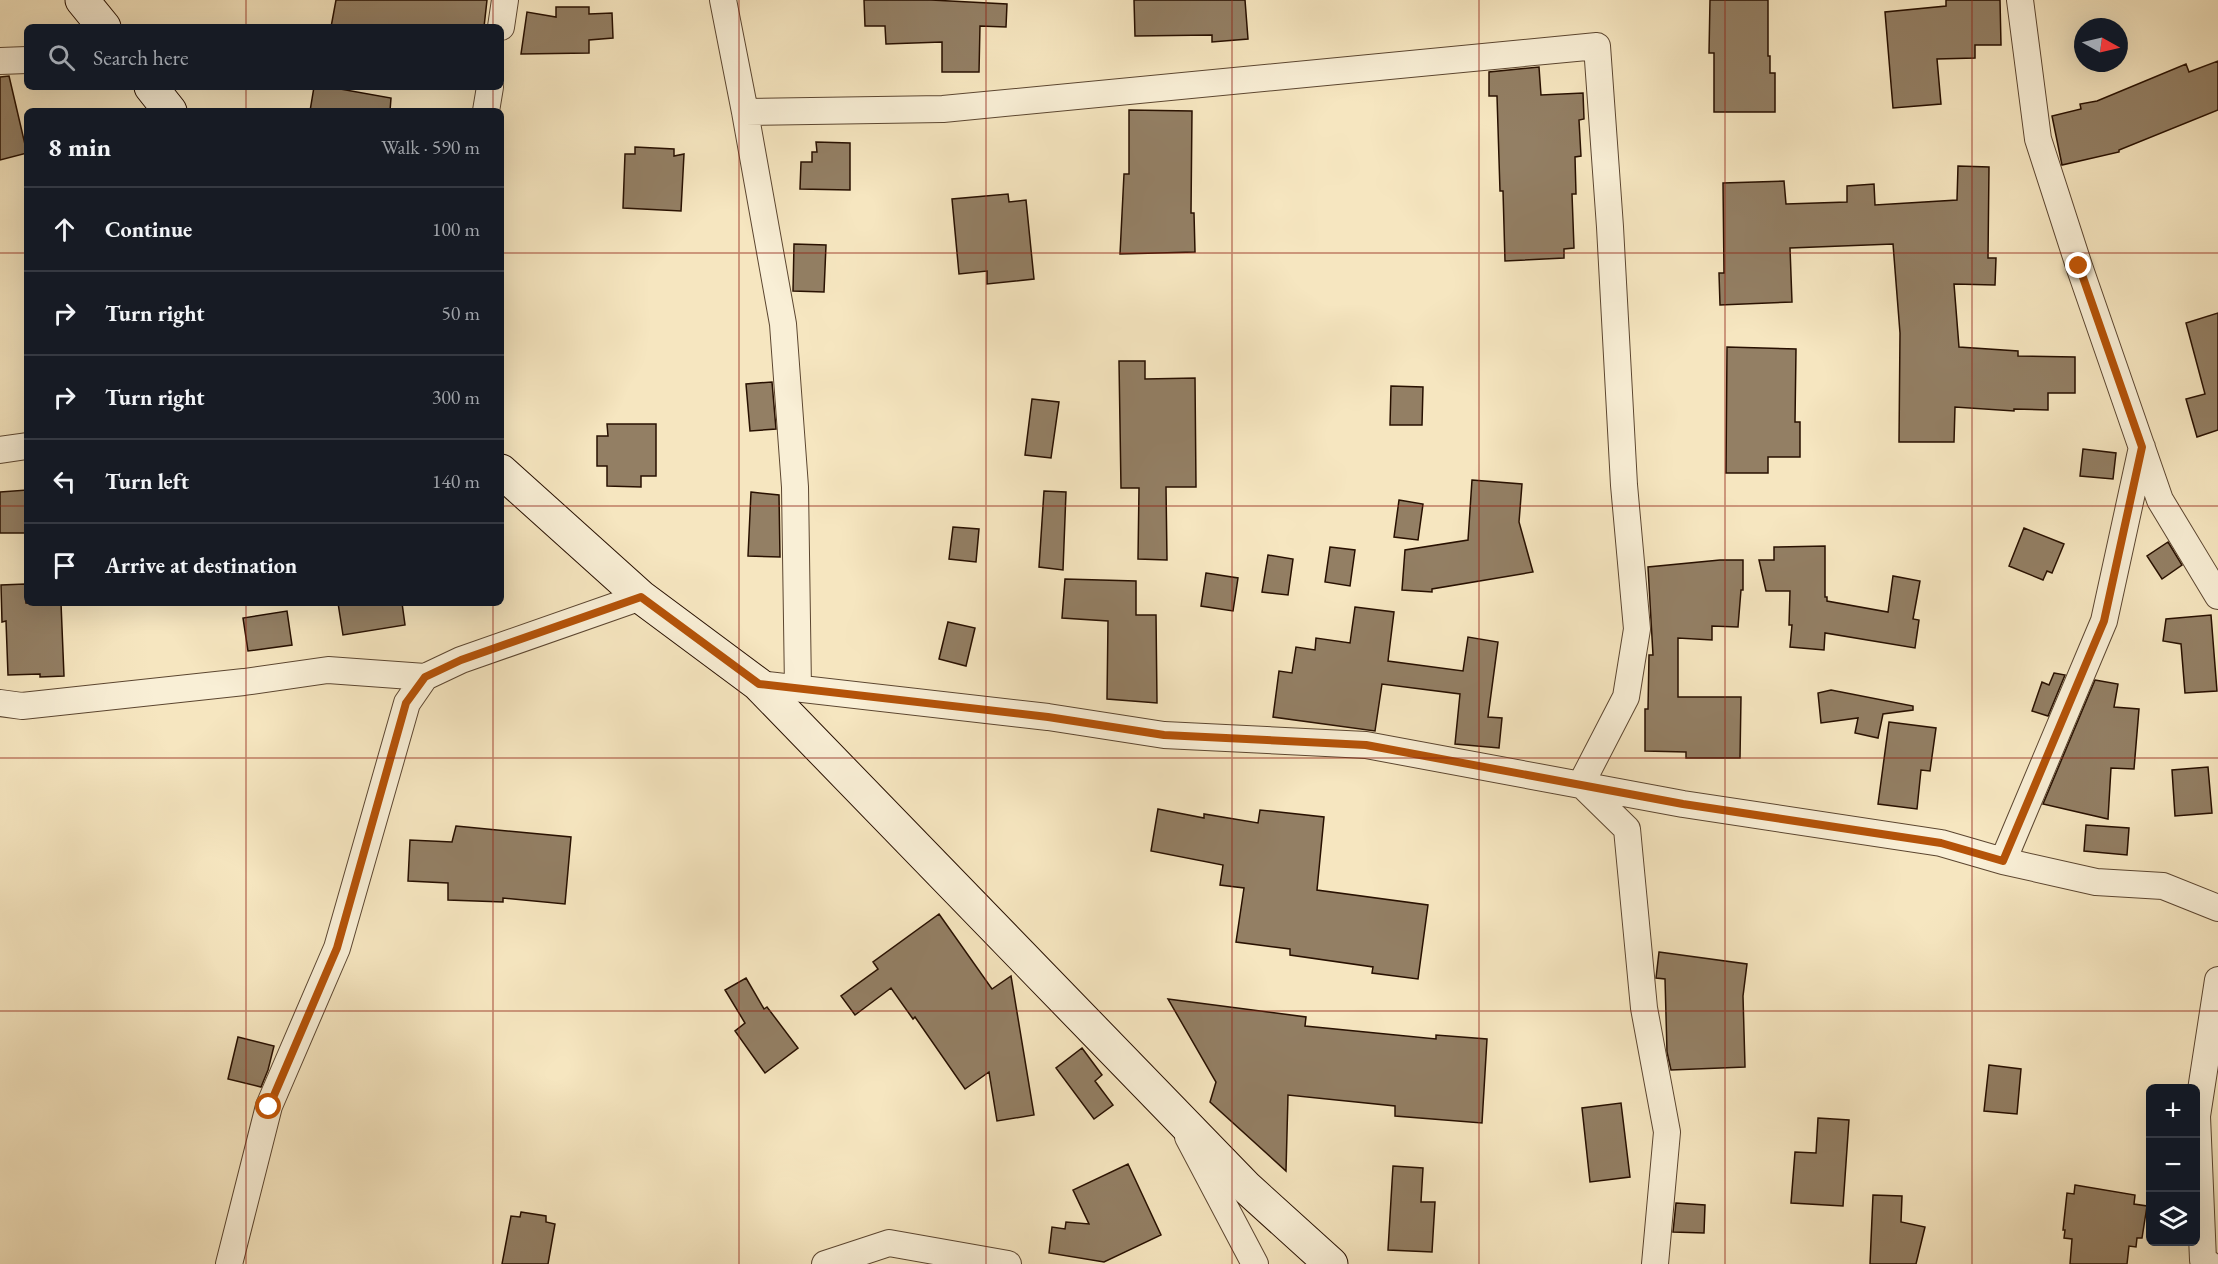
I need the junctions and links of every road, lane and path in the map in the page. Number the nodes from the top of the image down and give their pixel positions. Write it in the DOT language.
graph roads {
  1 [pos="82,0"];
  2 [pos="505,0"];
  3 [pos="723,0"];
  4 [pos="2020,0"];
  5 [pos="102,24"];
  6 [pos="501,24"];
  7 [pos="24,60"];
  8 [pos="0,61"];
  9 [pos="153,90"];
  10 [pos="490,90"];
  11 [pos="168,108"];
  12 [pos="486,108"];
  13 [pos="745,112"];
  14 [pos="24,446"];
  15 [pos="2142,447"];
  16 [pos="0,450"];
  17 [pos="504,474"];
  18 [pos="2218,596"];
  19 [pos="641,597"];
  20 [pos="425,677"];
  21 [pos="759,684"];
  22 [pos="798,688"];
  23 [pos="0,703"];
  24 [pos="1581,783"];
  25 [pos="2003,861"];
  26 [pos="2218,908"];
  27 [pos="2218,980"];
  28 [pos="1176,1115"];
  29 [pos="229,1264"];
  30 [pos="825,1264"];
  31 [pos="1008,1264"];
  32 [pos="1255,1264"];
  33 [pos="1331,1264"];
  34 [pos="1655,1264"];
  35 [pos="2209,1264"];
  1 -- 5 [label="street"];
  2 -- 6 [label="street"];
  3 -- 13 [label="street"];
  4 -- 15 [label="street"];
  7 -- 8 [label="street"];
  9 -- 11 [label="street"];
  10 -- 12 [label="street"];
  13 -- 22 [label="street"];
  13 -- 24 [label="street"];
  14 -- 16 [label="street"];
  15 -- 18 [label="street"];
  15 -- 25 [label="street"];
  17 -- 19 [label="street"];
  19 -- 20 [label="street"];
  19 -- 21 [label="street"];
  20 -- 23 [label="street"];
  20 -- 29 [label="street"];
  21 -- 22 [label="street"];
  21 -- 28 [label="street"];
  22 -- 24 [label="street"];
  24 -- 25 [label="street"];
  24 -- 34 [label="street"];
  25 -- 26 [label="street"];
  27 -- 35 [label="street"];
  28 -- 32 [label="street"];
  28 -- 33 [label="street"];
  30 -- 31 [label="street"];
}
